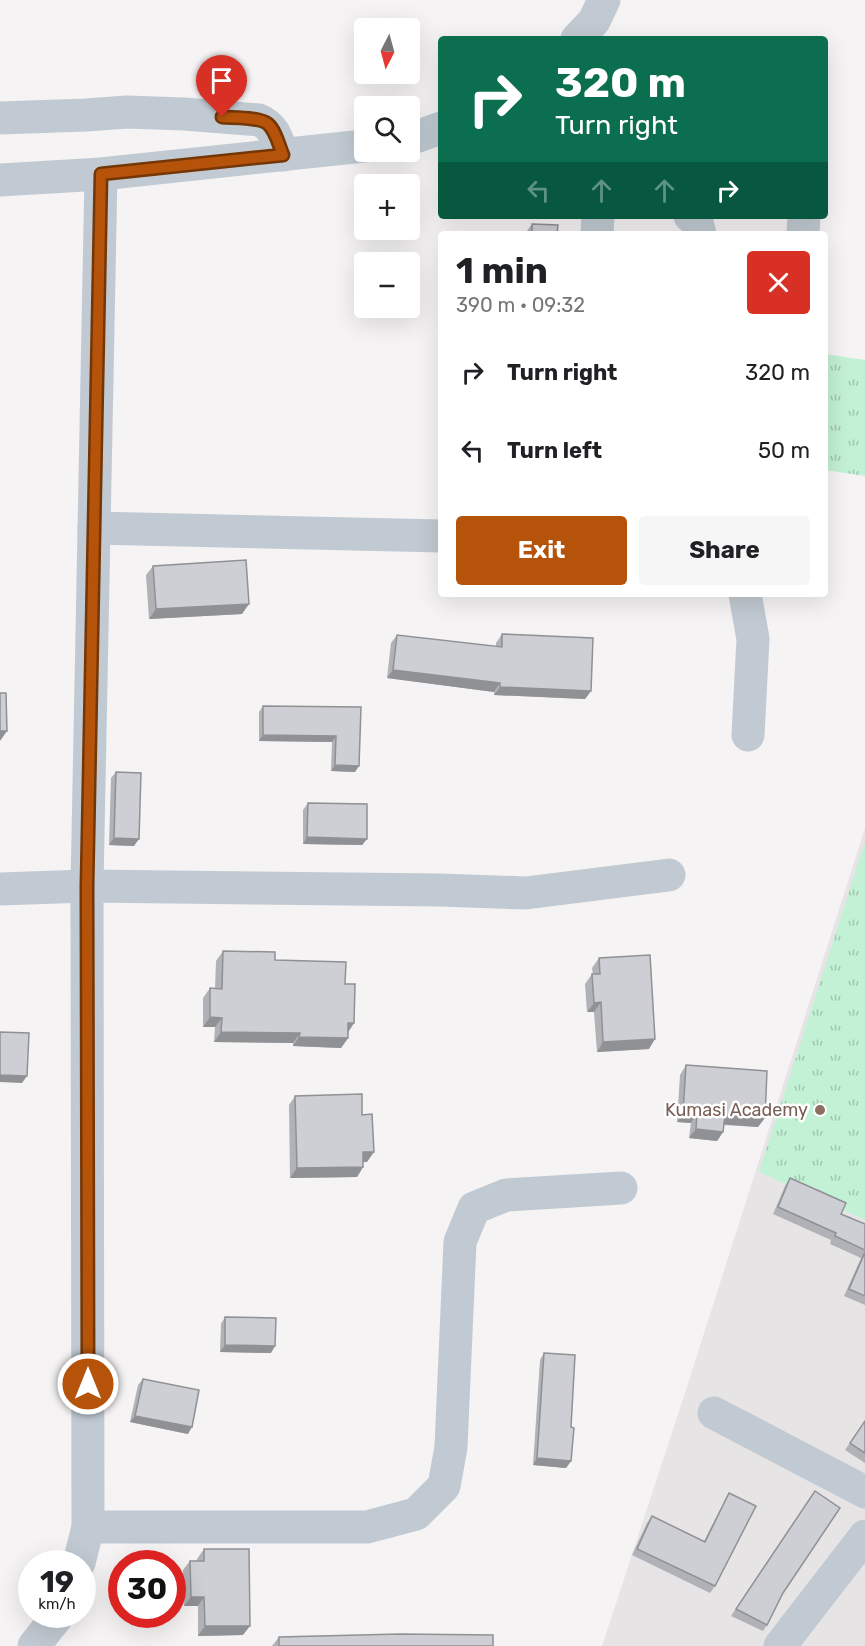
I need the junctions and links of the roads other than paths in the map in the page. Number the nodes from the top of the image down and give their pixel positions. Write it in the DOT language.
graph roads {
  1 [pos="604,0"];
  2 [pos="580,36"];
  3 [pos="0,118"];
  4 [pos="438,129"];
  5 [pos="420,135"];
  6 [pos="354,147"];
  7 [pos="283,155"];
  8 [pos="101,174"];
  9 [pos="0,180"];
  10 [pos="94,528"];
  11 [pos="438,536"];
  12 [pos="746,597"];
  13 [pos="748,735"];
  14 [pos="669,875"];
  15 [pos="87,886"];
  16 [pos="0,889"];
  17 [pos="621,1188"];
  18 [pos="714,1413"];
  19 [pos="865,1492"];
  20 [pos="88,1527"];
  21 [pos="865,1536"];
  22 [pos="82,1550"];
  23 [pos="48,1628"];
  24 [pos="34,1646"];
  25 [pos="780,1646"];
  1 -- 2 [label="street"];
  3 -- 7 [label="street"];
  4 -- 5 [label="street"];
  6 -- 7 [label="street"];
  7 -- 8 [label="street"];
  8 -- 9 [label="street"];
  8 -- 10 [label="street"];
  10 -- 11 [label="street"];
  10 -- 15 [label="street"];
  12 -- 13 [label="street"];
  14 -- 15 [label="street"];
  15 -- 16 [label="street"];
  15 -- 20 [label="street"];
  17 -- 20 [label="street"];
  18 -- 19 [label="street"];
  20 -- 22 [label="street"];
  21 -- 25 [label="street"];
  23 -- 24 [label="street"];
}
